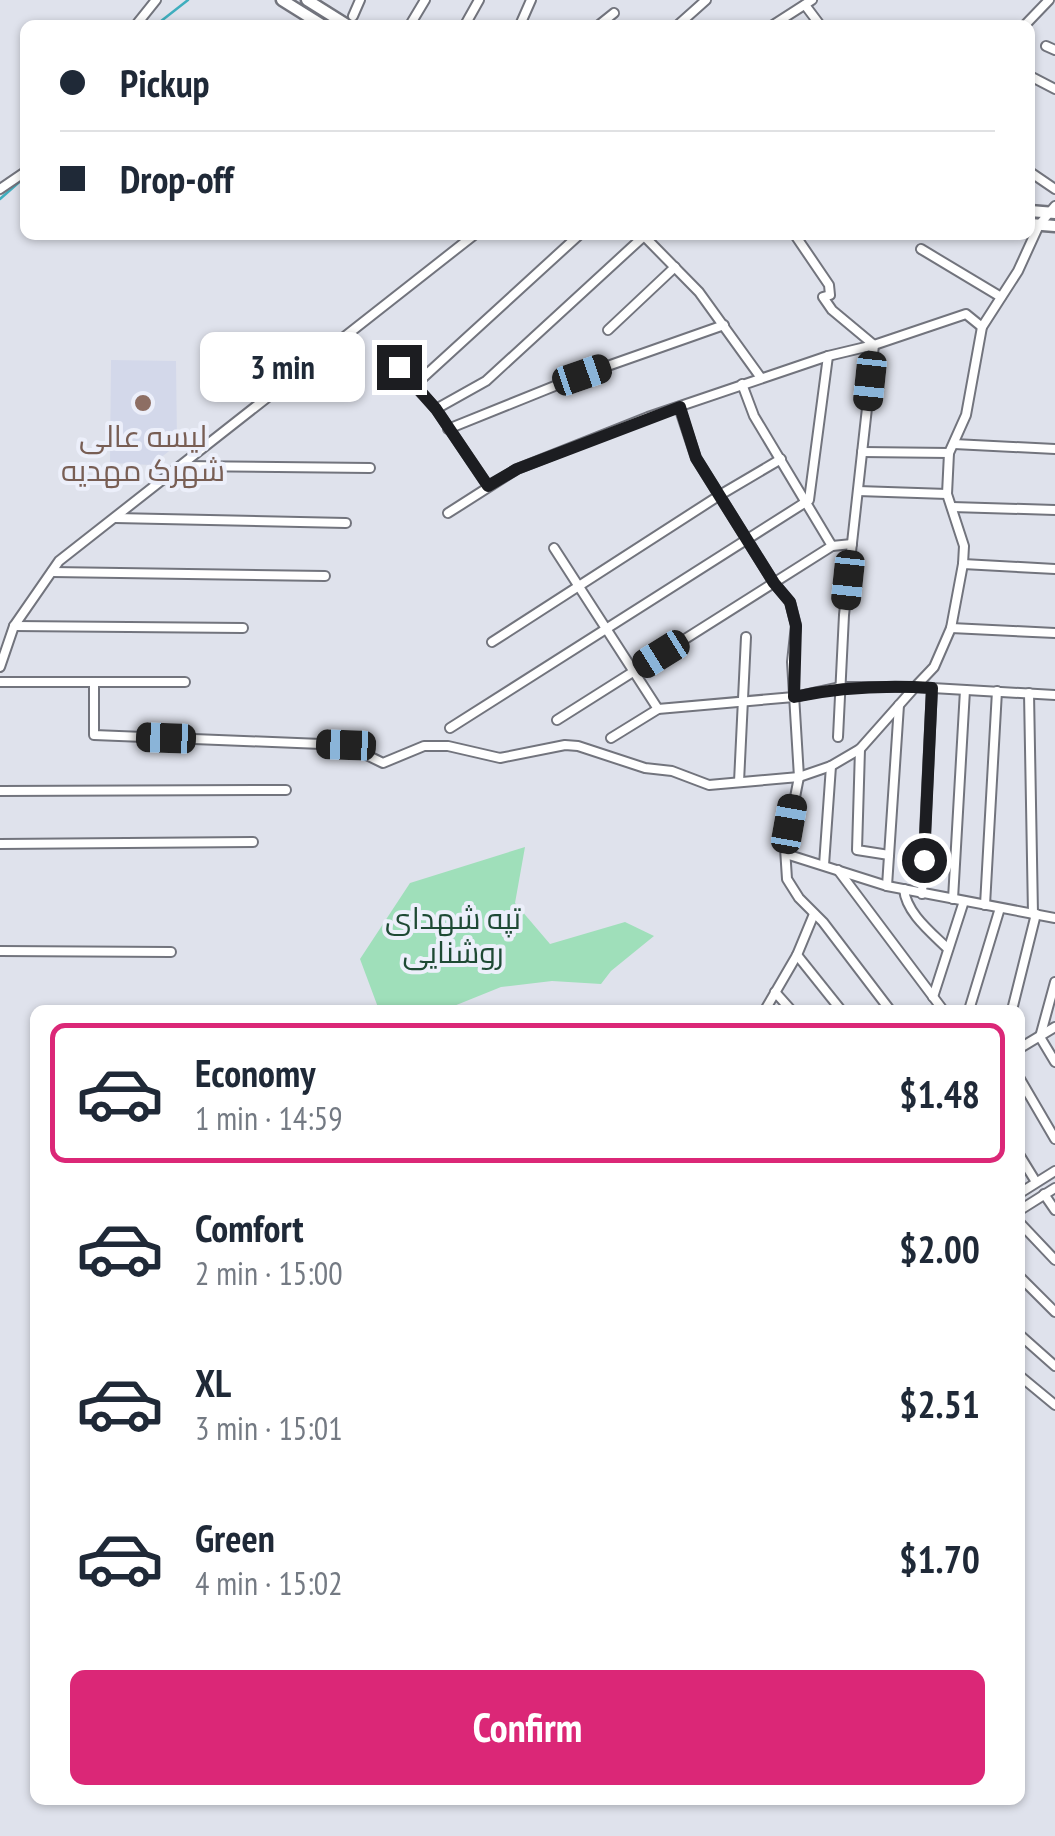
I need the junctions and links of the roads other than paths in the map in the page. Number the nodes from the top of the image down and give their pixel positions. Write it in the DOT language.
graph roads {
  1 [pos="156,0"];
  2 [pos="282,0"];
  3 [pos="307,0"];
  4 [pos="360,0"];
  5 [pos="706,0"];
  6 [pos="1049,0"];
  7 [pos="808,3"];
  8 [pos="614,13"];
  9 [pos="140,20"];
  10 [pos="314,20"];
  11 [pos="350,20"];
  12 [pos="605,20"];
  13 [pos="684,20"];
  14 [pos="782,20"];
  15 [pos="1029,20"];
  16 [pos="1053,210"];
  17 [pos="1035,224"];
  18 [pos="1055,226"];
  19 [pos="468,240"];
  20 [pos="574,240"];
  21 [pos="639,240"];
  22 [pos="647,240"];
  23 [pos="798,240"];
  24 [pos="1030,240"];
  25 [pos="921,249"];
  26 [pos="675,267"];
  27 [pos="1001,298"];
  28 [pos="724,325"];
  29 [pos="982,327"];
  30 [pos="608,330"];
  31 [pos="874,346"];
  32 [pos="382,350"];
  33 [pos="828,356"];
  34 [pos="761,378"];
  35 [pos="416,384"];
  36 [pos="742,384"];
  37 [pos="680,407"];
  38 [pos="436,409"];
  39 [pos="448,429"];
  40 [pos="954,444"];
  41 [pos="1055,449"];
  42 [pos="862,452"];
  43 [pos="949,453"];
  44 [pos="781,460"];
  45 [pos="178,466"];
  46 [pos="370,468"];
  47 [pos="488,486"];
  48 [pos="858,491"];
  49 [pos="720,494"];
  50 [pos="947,494"];
  51 [pos="806,503"];
  52 [pos="952,507"];
  53 [pos="1055,510"];
  54 [pos="448,513"];
  55 [pos="113,518"];
  56 [pos="346,523"];
  57 [pos="748,541"];
  58 [pos="852,544"];
  59 [pos="832,546"];
  60 [pos="554,548"];
  61 [pos="964,564"];
  62 [pos="1055,568"];
  63 [pos="52,572"];
  64 [pos="325,576"];
  65 [pos="774,583"];
  66 [pos="579,588"];
  67 [pos="14,626"];
  68 [pos="243,628"];
  69 [pos="951,628"];
  70 [pos="606,629"];
  71 [pos="1055,633"];
  72 [pos="746,636"];
  73 [pos="492,642"];
  74 [pos="0,667"];
  75 [pos="632,672"];
  76 [pos="0,682"];
  77 [pos="94,682"];
  78 [pos="185,682"];
  79 [pos="840,687"];
  80 [pos="915,687"];
  81 [pos="932,688"];
  82 [pos="964,690"];
  83 [pos="997,691"];
  84 [pos="1029,693"];
  85 [pos="1055,695"];
  86 [pos="794,697"];
  87 [pos="743,700"];
  88 [pos="899,704"];
  89 [pos="658,709"];
  90 [pos="557,720"];
  91 [pos="450,728"];
  92 [pos="838,737"];
  93 [pos="611,738"];
  94 [pos="860,750"];
  95 [pos="831,766"];
  96 [pos="799,778"];
  97 [pos="739,782"];
  98 [pos="286,790"];
  99 [pos="0,791"];
  100 [pos="254,842"];
  101 [pos="0,844"];
  102 [pos="786,854"];
  103 [pos="889,855"];
  104 [pos="824,866"];
  105 [pos="838,870"];
  106 [pos="887,886"];
  107 [pos="904,890"];
  108 [pos="922,894"];
  109 [pos="954,900"];
  110 [pos="964,901"];
  111 [pos="984,905"];
  112 [pos="1000,908"];
  113 [pos="814,914"];
  114 [pos="1034,914"];
  115 [pos="1055,918"];
  116 [pos="948,950"];
  117 [pos="0,951"];
  118 [pos="172,952"];
  119 [pos="796,955"];
  120 [pos="1055,982"];
  121 [pos="776,992"];
  122 [pos="933,997"];
  123 [pos="768,1005"];
  124 [pos="787,1005"];
  125 [pos="837,1005"];
  126 [pos="886,1005"];
  127 [pos="939,1005"];
  128 [pos="971,1005"];
  129 [pos="1013,1005"];
  130 [pos="1055,1026"];
  131 [pos="1040,1036"];
  132 [pos="1025,1045"];
  133 [pos="1055,1062"];
  134 [pos="1025,1087"];
  135 [pos="1055,1139"];
  136 [pos="1025,1164"];
  137 [pos="1055,1171"];
  138 [pos="1036,1182"];
  139 [pos="1055,1188"];
  140 [pos="1025,1189"];
  141 [pos="1044,1194"];
  142 [pos="1025,1207"];
  143 [pos="1055,1210"];
  144 [pos="1025,1228"];
  145 [pos="1055,1260"];
  146 [pos="1025,1282"];
  147 [pos="1055,1312"];
  148 [pos="1025,1339"];
  149 [pos="1055,1366"];
  150 [pos="1025,1380"];
  151 [pos="1055,1405"];
  1 -- 9 [label="street"];
  2 -- 10 [label="main road"];
  3 -- 11 [label="main road"];
  4 -- 11 [label="street"];
  5 -- 13 [label="street"];
  6 -- 15 [label="street"];
  7 -- 14 [label="street"];
  8 -- 12 [label="street"];
  16 -- 17 [label="street"];
  17 -- 18 [label="main road"];
  19 -- 45 [label="street"];
  20 -- 35 [label="street"];
  21 -- 38 [label="street"];
  22 -- 26 [label="street"];
  23 -- 31 [label="street"];
  24 -- 27 [label="street"];
  25 -- 27 [label="street"];
  26 -- 28 [label="street"];
  26 -- 30 [label="street"];
  27 -- 29 [label="street"];
  28 -- 34 [label="street"];
  28 -- 39 [label="street"];
  29 -- 31 [label="street"];
  29 -- 40 [label="street"];
  31 -- 33 [label="street"];
  31 -- 42 [label="street"];
  32 -- 35 [label="street"];
  33 -- 34 [label="street"];
  33 -- 51 [label="street"];
  34 -- 36 [label="street"];
  35 -- 38 [label="street"];
  36 -- 37 [label="street"];
  36 -- 44 [label="street"];
  37 -- 47 [label="street"];
  37 -- 49 [label="street"];
  38 -- 39 [label="street"];
  39 -- 47 [label="street"];
  40 -- 41 [label="street"];
  40 -- 43 [label="street"];
  42 -- 43 [label="street"];
  42 -- 48 [label="street"];
  43 -- 50 [label="street"];
  44 -- 49 [label="street"];
  44 -- 51 [label="street"];
  45 -- 46 [label="street"];
  45 -- 55 [label="street"];
  47 -- 54 [label="street"];
  48 -- 50 [label="street"];
  48 -- 58 [label="street"];
  49 -- 57 [label="street"];
  49 -- 66 [label="street"];
  50 -- 52 [label="street"];
  51 -- 57 [label="street"];
  51 -- 59 [label="street"];
  52 -- 53 [label="street"];
  52 -- 61 [label="street"];
  55 -- 56 [label="street"];
  55 -- 63 [label="street"];
  57 -- 65 [label="street"];
  57 -- 70 [label="street"];
  58 -- 59 [label="street"];
  58 -- 79 [label="street"];
  59 -- 65 [label="street"];
  60 -- 66 [label="street"];
  61 -- 62 [label="street"];
  61 -- 69 [label="street"];
  63 -- 64 [label="street"];
  63 -- 67 [label="street"];
  65 -- 75 [label="street"];
  65 -- 86 [label="street"];
  66 -- 70 [label="street"];
  66 -- 73 [label="street"];
  67 -- 68 [label="street"];
  67 -- 74 [label="street"];
  69 -- 71 [label="street"];
  69 -- 80 [label="street"];
  70 -- 75 [label="street"];
  70 -- 91 [label="street"];
  72 -- 87 [label="street"];
  75 -- 89 [label="street"];
  75 -- 90 [label="street"];
  76 -- 77 [label="street"];
  77 -- 78 [label="street"];
  77 -- 97 [label="street"];
  79 -- 80 [label="street"];
  79 -- 86 [label="street"];
  79 -- 92 [label="street"];
  80 -- 81 [label="street"];
  80 -- 88 [label="street"];
  81 -- 82 [label="street"];
  81 -- 108 [label="street"];
  82 -- 83 [label="street"];
  82 -- 109 [label="street"];
  83 -- 84 [label="street"];
  83 -- 111 [label="street"];
  84 -- 85 [label="street"];
  84 -- 114 [label="street"];
  86 -- 87 [label="street"];
  86 -- 96 [label="street"];
  87 -- 89 [label="street"];
  87 -- 97 [label="street"];
  88 -- 94 [label="street"];
  88 -- 103 [label="street"];
  89 -- 93 [label="street"];
  94 -- 95 [label="street"];
  94 -- 103 [label="street"];
  95 -- 96 [label="street"];
  95 -- 104 [label="street"];
  96 -- 97 [label="street"];
  96 -- 102 [label="street"];
  98 -- 99 [label="street"];
  100 -- 101 [label="street"];
  102 -- 104 [label="street"];
  102 -- 113 [label="street"];
  103 -- 106 [label="street"];
  104 -- 105 [label="street"];
  105 -- 106 [label="street"];
  105 -- 122 [label="street"];
  106 -- 107 [label="street"];
  107 -- 108 [label="street"];
  107 -- 116 [label="street"];
  108 -- 109 [label="street"];
  109 -- 110 [label="street"];
  110 -- 111 [label="street"];
  110 -- 116 [label="street"];
  111 -- 112 [label="street"];
  112 -- 114 [label="street"];
  112 -- 128 [label="street"];
  113 -- 119 [label="street"];
  113 -- 126 [label="street"];
  114 -- 115 [label="street"];
  114 -- 129 [label="street"];
  116 -- 122 [label="street"];
  117 -- 118 [label="street"];
  119 -- 121 [label="street"];
  119 -- 125 [label="street"];
  120 -- 131 [label="street"];
  121 -- 123 [label="street"];
  121 -- 124 [label="street"];
  122 -- 127 [label="street"];
  130 -- 131 [label="street"];
  131 -- 132 [label="street"];
  131 -- 133 [label="street"];
  134 -- 135 [label="street"];
  136 -- 138 [label="street"];
  137 -- 138 [label="street"];
  138 -- 140 [label="street"];
  139 -- 141 [label="street"];
  141 -- 142 [label="street"];
  141 -- 143 [label="street"];
  144 -- 145 [label="street"];
  146 -- 147 [label="street"];
  148 -- 149 [label="street"];
  150 -- 151 [label="street"];
}
